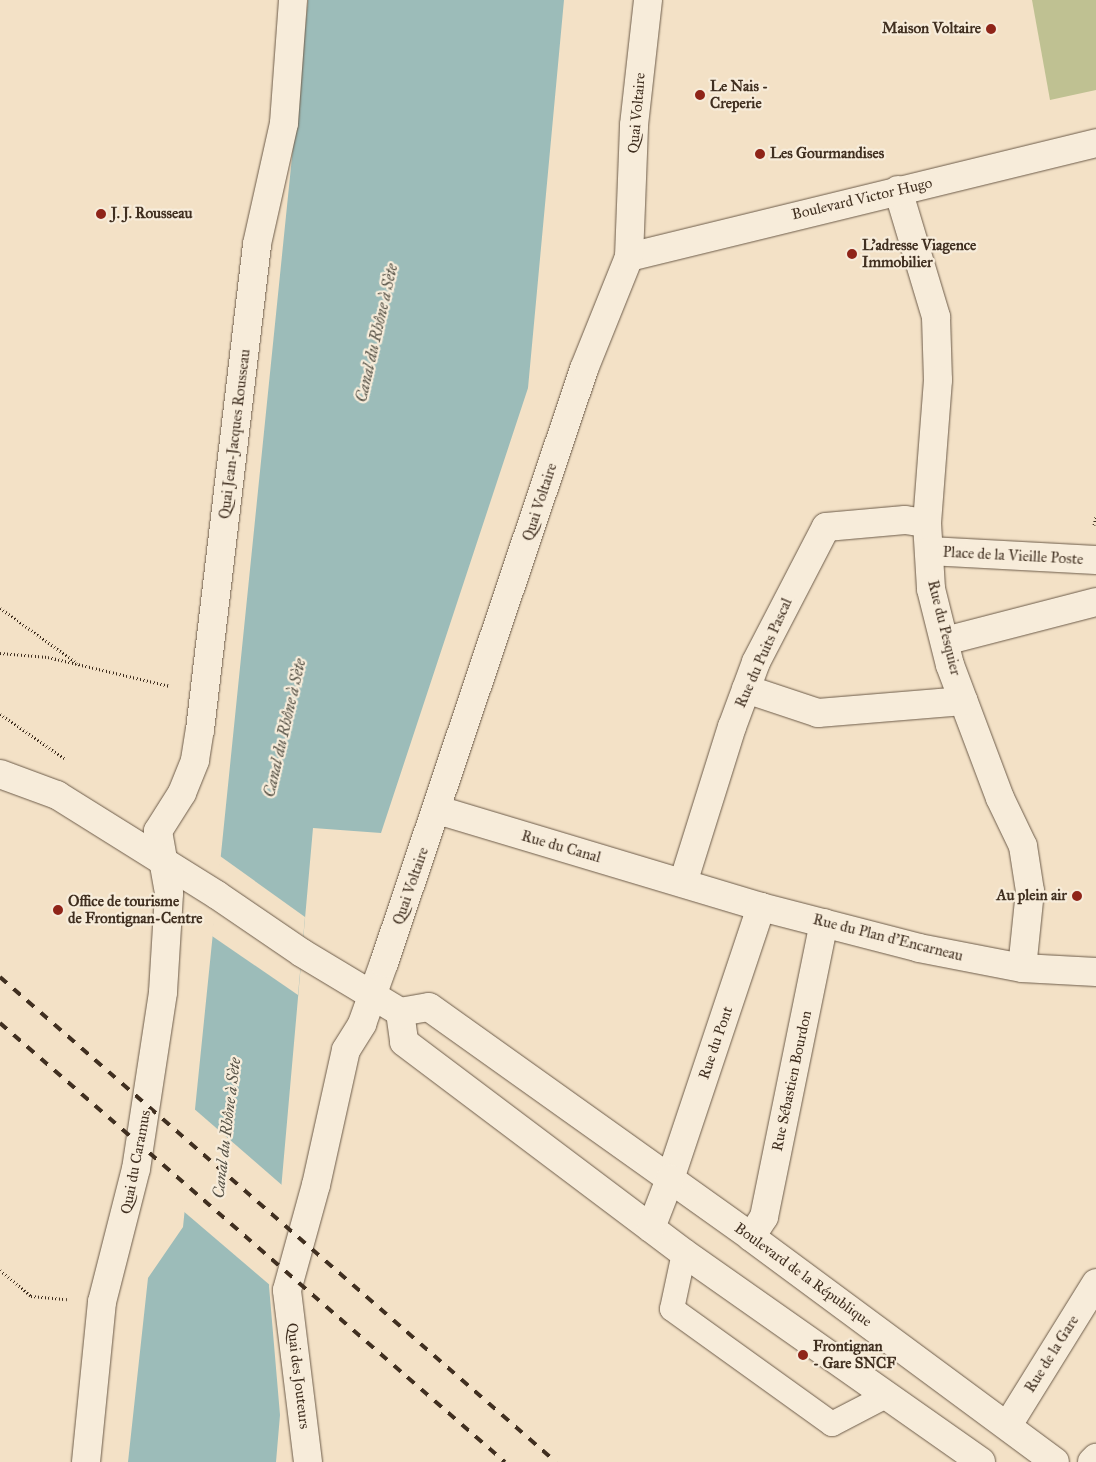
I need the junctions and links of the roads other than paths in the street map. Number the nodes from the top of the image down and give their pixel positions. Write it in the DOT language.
graph roads {
  1 [pos="294,0"];
  2 [pos="648,0"];
  3 [pos="1096,143"];
  4 [pos="898,190"];
  5 [pos="629,257"];
  6 [pos="927,523"];
  7 [pos="929,552"];
  8 [pos="1096,560"];
  9 [pos="1096,602"];
  10 [pos="945,641"];
  11 [pos="746,689"];
  12 [pos="964,701"];
  13 [pos="0,774"];
  14 [pos="438,810"];
  15 [pos="161,861"];
  16 [pos="683,883"];
  17 [pos="761,907"];
  18 [pos="824,923"];
  19 [pos="1022,968"];
  20 [pos="1096,972"];
  21 [pos="372,993"];
  22 [pos="400,1012"];
  23 [pos="670,1179"];
  24 [pos="651,1228"];
  25 [pos="751,1237"];
  26 [pos="684,1253"];
  27 [pos="1096,1283"];
  28 [pos="287,1290"];
  29 [pos="886,1396"];
  30 [pos="1008,1425"];
  31 [pos="1096,1458"];
  32 [pos="86,1462"];
  33 [pos="308,1462"];
  34 [pos="981,1462"];
  35 [pos="1055,1462"];
  36 [pos="1092,1462"];
  1 -- 15 [label="street, Quai Jean-Jacques Rousseau"];
  2 -- 5 [label="street, Quai Voltaire"];
  3 -- 4 [label="street, Boulevard Victor Hugo"];
  4 -- 5 [label="street, Boulevard Victor Hugo"];
  4 -- 6 [label="street, Rue du Pesquier"];
  5 -- 14 [label="street, Quai Voltaire"];
  6 -- 7 [label="street, Rue du Pesquier"];
  6 -- 11 [label="street, Rue du Puits Pascal"];
  7 -- 8 [label="street, Place de la Vieille Poste"];
  7 -- 10 [label="street, Rue du Pesquier"];
  9 -- 10 [label="street"];
  10 -- 12 [label="street, Rue du Pesquier"];
  11 -- 12 [label="street"];
  11 -- 16 [label="street, Rue du Puits Pascal"];
  12 -- 19 [label="street, Rue du Pesquier"];
  13 -- 15 [label="street"];
  14 -- 16 [label="street, Rue du Canal"];
  14 -- 21 [label="street, Quai Voltaire"];
  15 -- 21 [label="street"];
  15 -- 32 [label="street, Quai du Caramus"];
  16 -- 17 [label="street, Rue du Plan d'Encarneau"];
  17 -- 18 [label="street, Rue du Plan d'Encarneau"];
  17 -- 23 [label="street, Rue du Pont"];
  18 -- 19 [label="street, Rue du Plan d'Encarneau"];
  18 -- 25 [label="street, Rue Sébastien Bourdon"];
  19 -- 20 [label="street, Rue du Plan d'Encarneau"];
  21 -- 22 [label="street"];
  21 -- 28 [label="street, Quai Voltaire"];
  22 -- 23 [label="street, Boulevard de la République"];
  22 -- 24 [label="street"];
  23 -- 24 [label="street"];
  23 -- 25 [label="street, Boulevard de la République"];
  24 -- 26 [label="street"];
  25 -- 30 [label="street, Boulevard de la République"];
  26 -- 29 [label="street"];
  26 -- 29 [label="lane"];
  27 -- 30 [label="street, Rue de la Gare"];
  28 -- 33 [label="street, Quai des Jouteurs"];
  29 -- 34 [label="street"];
  30 -- 35 [label="street, Boulevard de la République"];
  31 -- 36 [label="street"];
}
